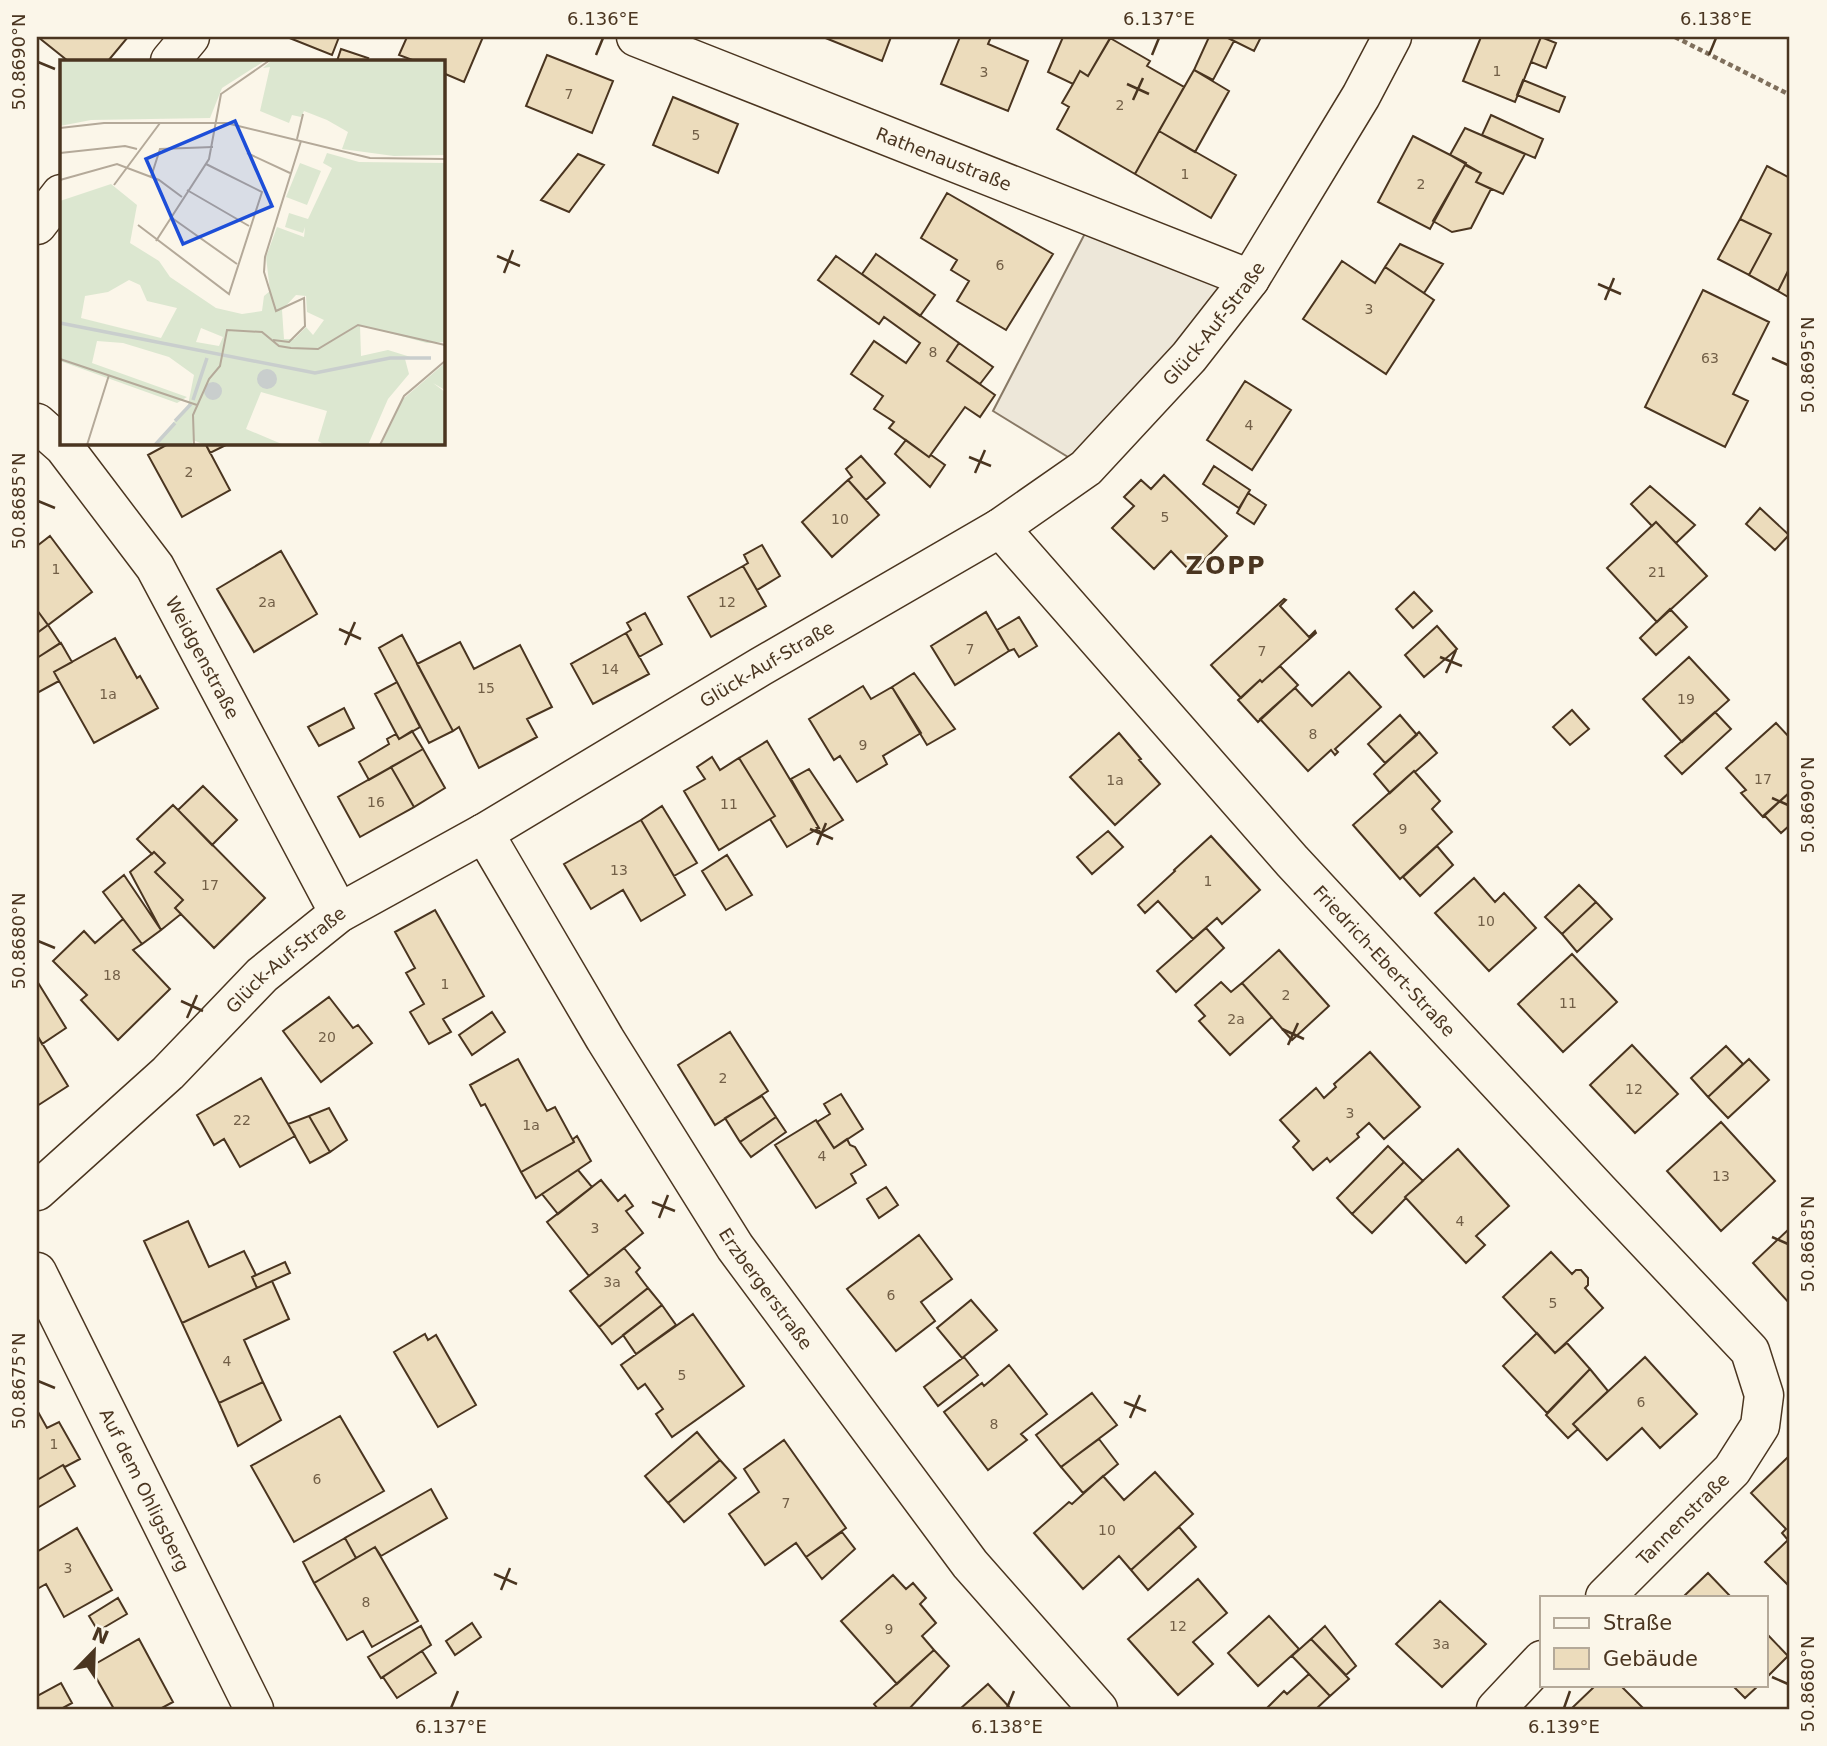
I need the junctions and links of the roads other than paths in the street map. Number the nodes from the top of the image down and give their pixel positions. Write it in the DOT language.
graph roads {
  1 [pos="190,37"];
  2 [pos="636,37"];
  3 [pos="1392,37"];
  4 [pos="171,60"];
  5 [pos="60,195"];
  6 [pos="37,225"];
  7 [pos="1250,279"];
  8 [pos="37,423"];
  9 [pos="60,443"];
  10 [pos="61,444"];
  11 [pos="1000,528"];
  12 [pos="484,833"];
  13 [pos="339,913"];
  14 [pos="37,1191"];
  15 [pos="37,1272"];
  16 [pos="1764,1395"];
  17 [pos="1606,1596"];
  18 [pos="1540,1662"];
  19 [pos="254,1709"];
  20 [pos="1098,1709"];
  21 [pos="1496,1709"];
  1 -- 4 [label="street"];
  2 -- 7 [label="street, Rathenaustraße"];
  3 -- 7 [label="street, Glück-Auf-Straße"];
  5 -- 6 [label="street"];
  7 -- 11 [label="street, Glück-Auf-Straße"];
  8 -- 9 [label="street, Weidgenstraße"];
  10 -- 13 [label="street, Weidgenstraße"];
  11 -- 12 [label="street, Glück-Auf-Straße"];
  11 -- 16 [label="street, Friedrich-Ebert-Straße"];
  12 -- 13 [label="street, Glück-Auf-Straße"];
  12 -- 20 [label="street, Erzbergerstraße"];
  13 -- 14 [label="street, Glück-Auf-Straße"];
  15 -- 19 [label="street, Auf dem Ohligsberg"];
  16 -- 17 [label="street, Tannenstraße"];
  18 -- 21 [label="street"];
}
